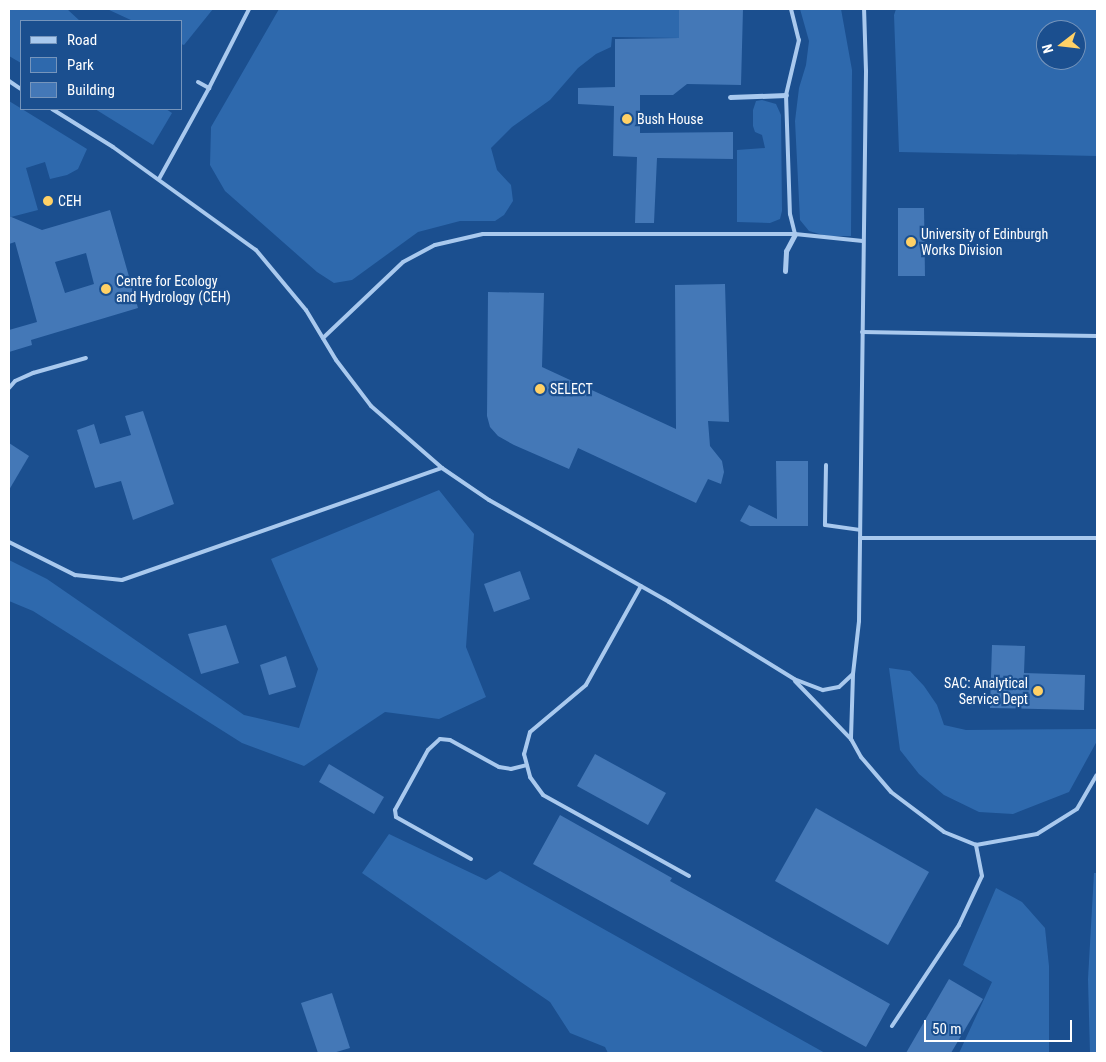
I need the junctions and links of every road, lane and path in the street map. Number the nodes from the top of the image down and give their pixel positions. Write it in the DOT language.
graph roads {
  1 [pos="249,9"];
  2 [pos="791,9"];
  3 [pos="864,9"];
  4 [pos="9,82"];
  5 [pos="198,82"];
  6 [pos="20,88"];
  7 [pos="209,88"];
  8 [pos="786,95"];
  9 [pos="730,97"];
  10 [pos="54,110"];
  11 [pos="159,179"];
  12 [pos="795,234"];
  13 [pos="863,241"];
  14 [pos="785,271"];
  15 [pos="862,332"];
  16 [pos="1097,336"];
  17 [pos="322,338"];
  18 [pos="86,358"];
  19 [pos="9,388"];
  20 [pos="826,465"];
  21 [pos="442,468"];
  22 [pos="860,530"];
  23 [pos="860,538"];
  24 [pos="1097,538"];
  25 [pos="9,542"];
  26 [pos="642,586"];
  27 [pos="853,674"];
  28 [pos="794,679"];
  29 [pos="852,739"];
  30 [pos="527,765"];
  31 [pos="1097,775"];
  32 [pos="976,845"];
  33 [pos="471,859"];
  34 [pos="690,876"];
  35 [pos="892,1026"];
  1 -- 7 [label="lane"];
  2 -- 8 [label="lane"];
  3 -- 13 [label="lane"];
  4 -- 6 [label="lane"];
  5 -- 7 [label="lane"];
  7 -- 11 [label="lane"];
  8 -- 9 [label="street"];
  8 -- 12 [label="lane"];
  10 -- 11 [label="lane"];
  11 -- 17 [label="lane"];
  12 -- 13 [label="lane"];
  12 -- 14 [label="street"];
  12 -- 17 [label="lane"];
  13 -- 15 [label="lane"];
  15 -- 16 [label="lane"];
  15 -- 22 [label="lane"];
  17 -- 21 [label="lane"];
  18 -- 19 [label="lane"];
  20 -- 22 [label="lane"];
  21 -- 25 [label="lane"];
  21 -- 26 [label="lane"];
  22 -- 23 [label="lane"];
  23 -- 24 [label="lane"];
  23 -- 27 [label="lane"];
  26 -- 28 [label="lane"];
  26 -- 30 [label="lane"];
  27 -- 28 [label="lane"];
  27 -- 29 [label="lane"];
  28 -- 29 [label="lane"];
  29 -- 32 [label="lane"];
  30 -- 33 [label="lane"];
  30 -- 34 [label="lane"];
  31 -- 32 [label="lane"];
  32 -- 35 [label="lane"];
}
